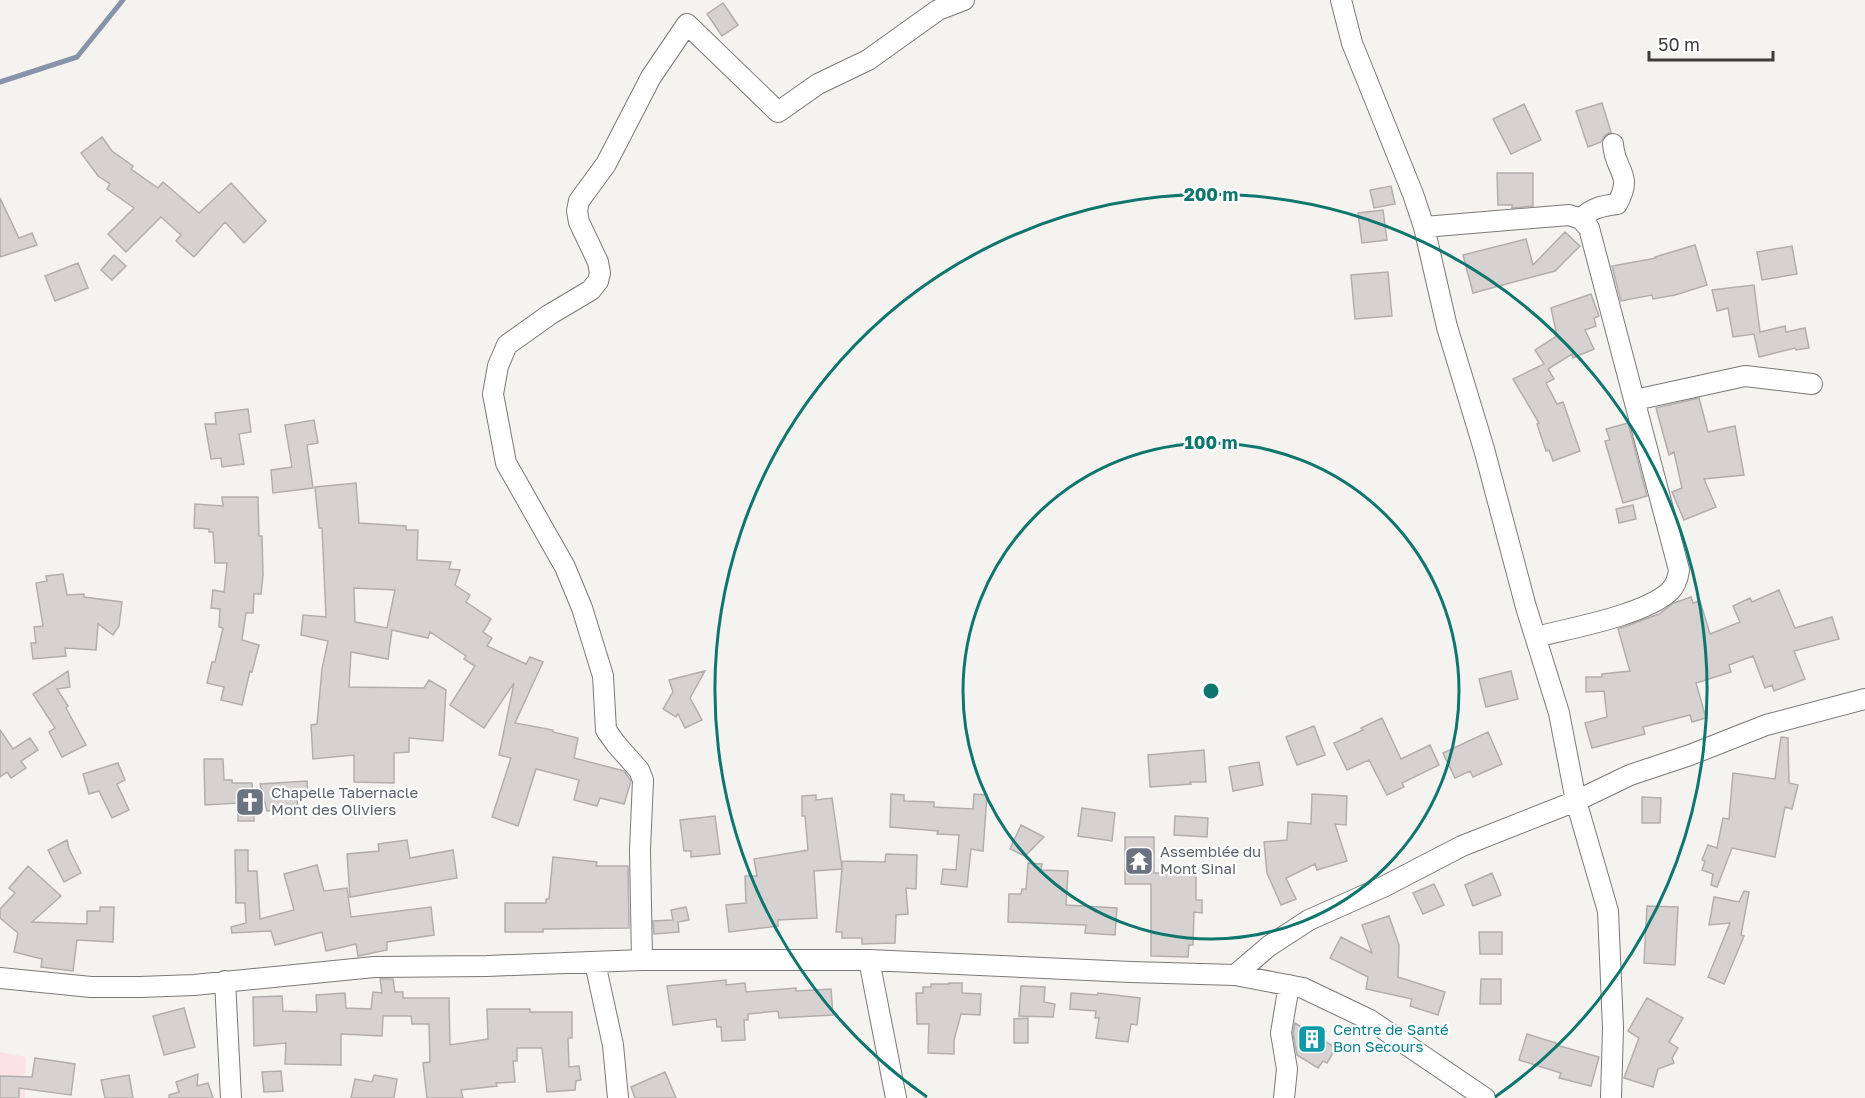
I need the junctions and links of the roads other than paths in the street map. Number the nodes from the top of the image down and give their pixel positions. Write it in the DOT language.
graph roads {
  1 [pos="964,0"];
  2 [pos="1341,0"];
  3 [pos="1613,144"];
  4 [pos="1581,219"];
  5 [pos="1424,227"];
  6 [pos="1812,384"];
  7 [pos="1635,400"];
  8 [pos="1536,637"];
  9 [pos="1865,699"];
  10 [pos="1576,801"];
  11 [pos="642,960"];
  12 [pos="869,960"];
  13 [pos="595,963"];
  14 [pos="1235,975"];
  15 [pos="0,978"];
  16 [pos="225,981"];
  17 [pos="1289,985"];
  18 [pos="231,1098"];
  19 [pos="618,1098"];
  20 [pos="896,1098"];
  21 [pos="1284,1098"];
  22 [pos="1485,1098"];
  23 [pos="1611,1098"];
  1 -- 11 [label="street"];
  2 -- 5 [label="street"];
  3 -- 4 [label="street"];
  4 -- 5 [label="street"];
  4 -- 7 [label="street"];
  5 -- 8 [label="street"];
  6 -- 7 [label="street"];
  7 -- 8 [label="street"];
  8 -- 10 [label="street"];
  9 -- 10 [label="street"];
  10 -- 14 [label="street"];
  10 -- 23 [label="street"];
  11 -- 12 [label="street"];
  11 -- 13 [label="street"];
  12 -- 14 [label="street"];
  12 -- 20 [label="street"];
  13 -- 16 [label="street"];
  13 -- 19 [label="street"];
  14 -- 17 [label="street"];
  15 -- 16 [label="street"];
  16 -- 18 [label="street"];
  17 -- 21 [label="street"];
  17 -- 22 [label="street"];
}
